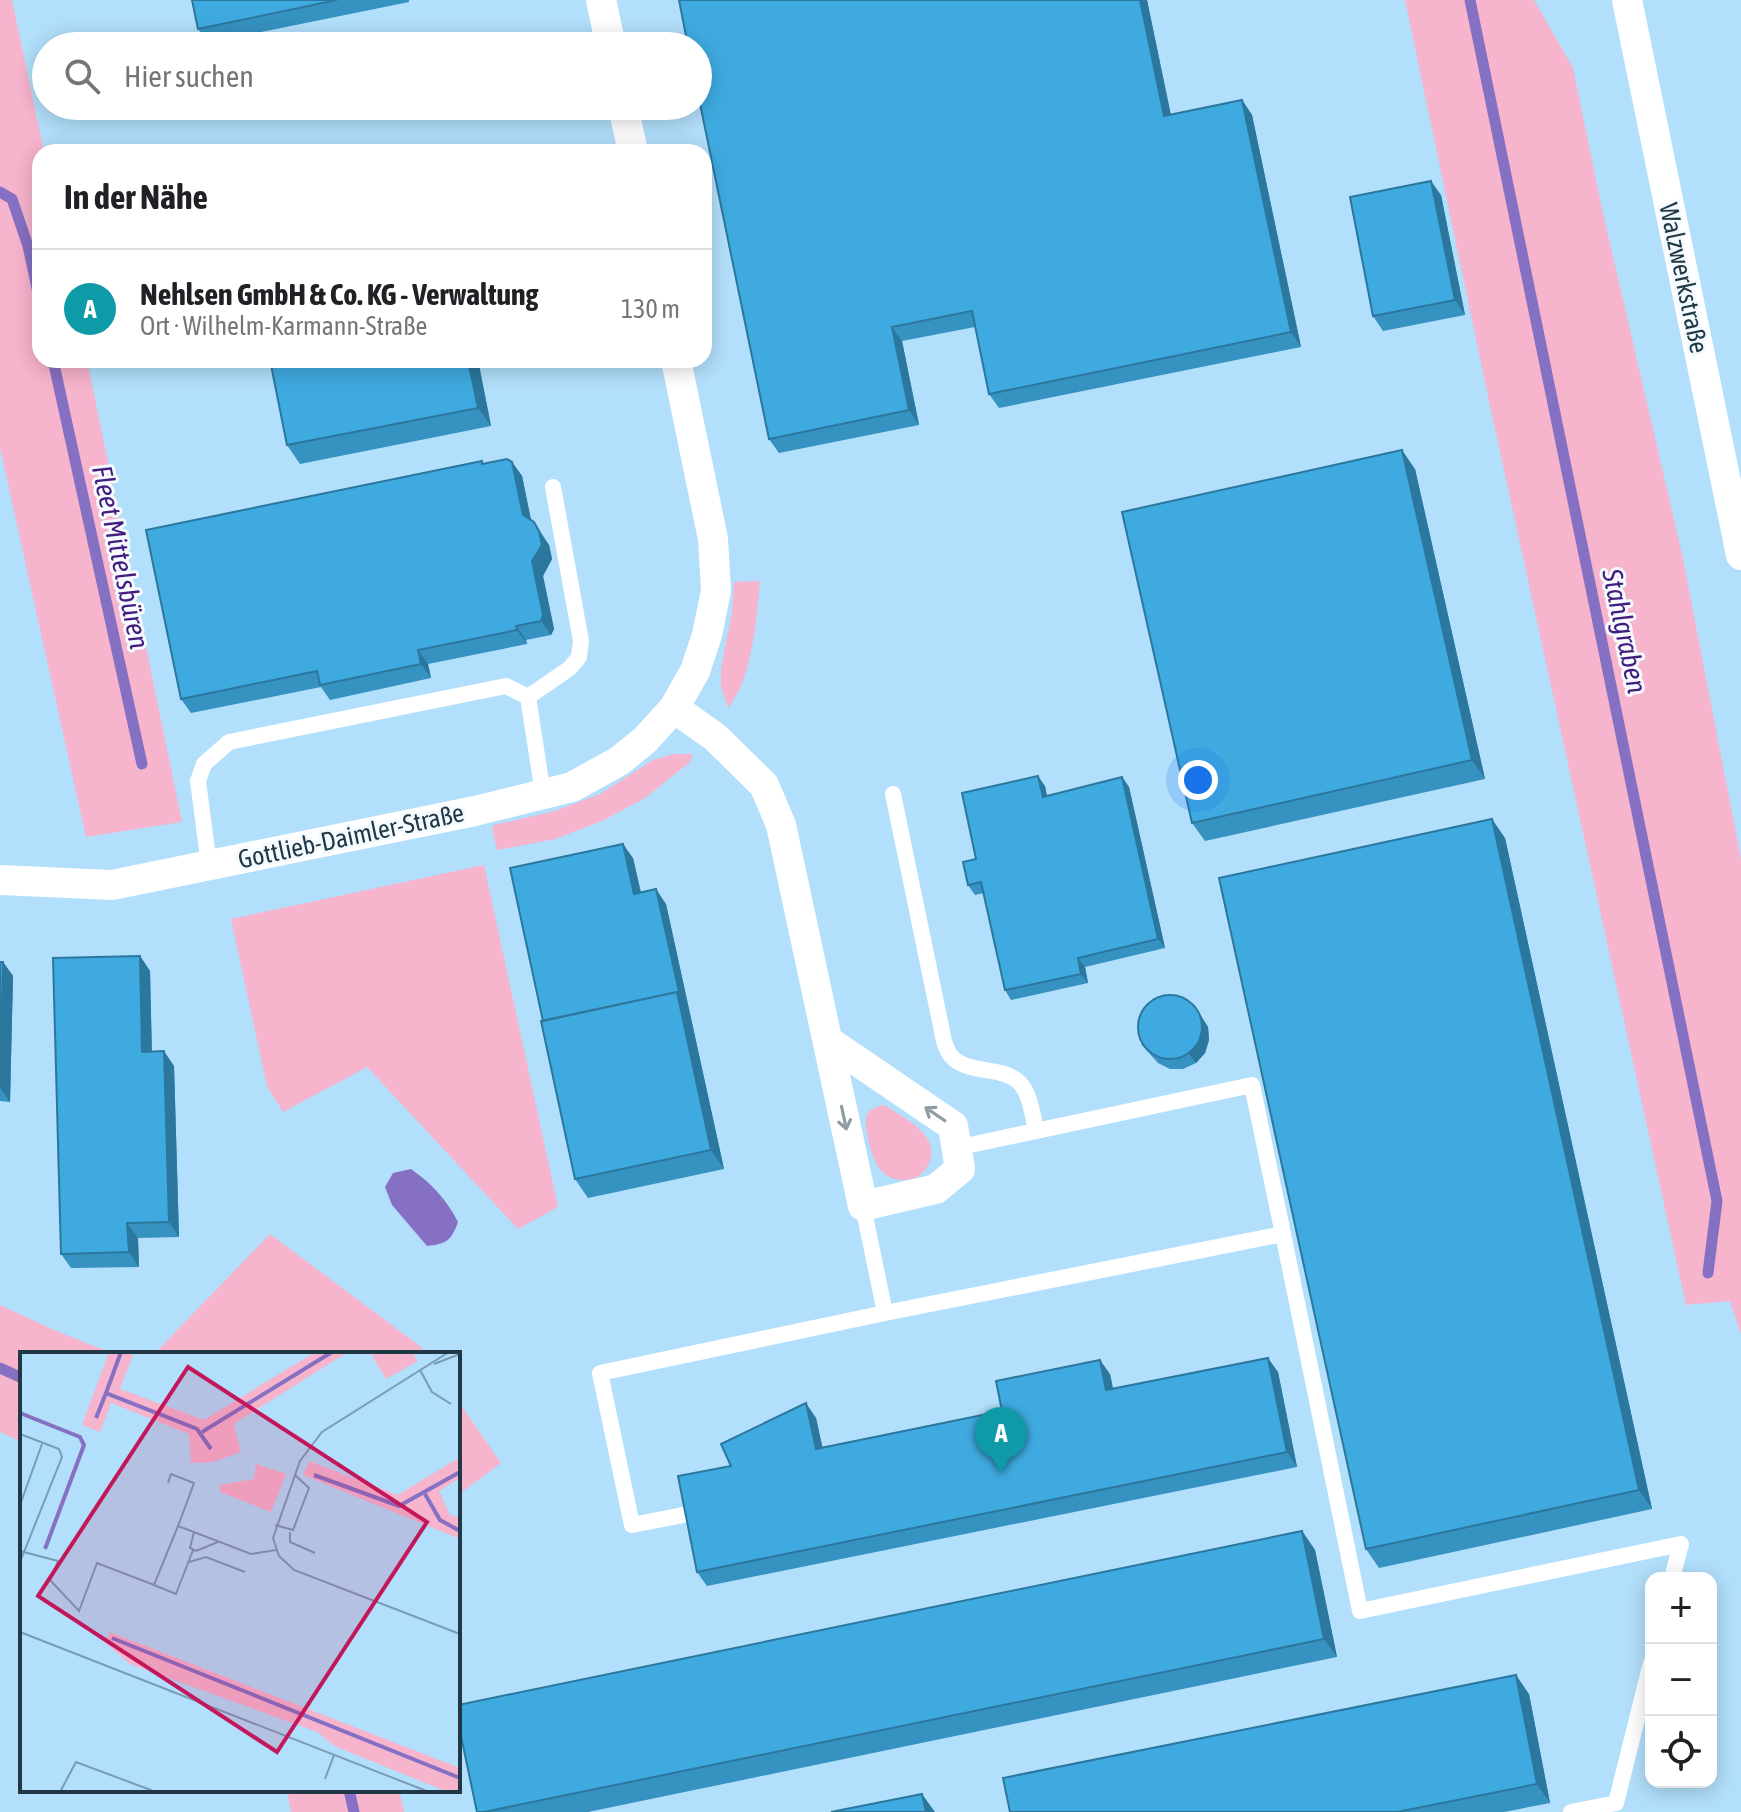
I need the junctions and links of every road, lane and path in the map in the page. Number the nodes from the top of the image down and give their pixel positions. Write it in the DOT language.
graph roads {
  1 [pos="601,0"];
  2 [pos="1627,0"];
  3 [pos="608,32"];
  4 [pos="626,120"];
  5 [pos="631,144"];
  6 [pos="678,368"];
  7 [pos="553,487"];
  8 [pos="1741,555"];
  9 [pos="528,697"];
  10 [pos="674,708"];
  11 [pos="543,794"];
  12 [pos="893,794"];
  13 [pos="209,865"];
  14 [pos="0,880"];
  15 [pos="828,1041"];
  16 [pos="1036,1131"];
  17 [pos="956,1148"];
  18 [pos="863,1206"];
  19 [pos="1283,1234"];
  20 [pos="885,1313"];
  21 [pos="688,1514"];
  22 [pos="1674,1572"];
  23 [pos="1645,1687"];
  24 [pos="1571,1812"];
  1 -- 3 [label="street"];
  2 -- 8 [label="street, Walzwerkstraße"];
  4 -- 5 [label="street"];
  6 -- 10 [label="street, Gottlieb-Daimler-Straße"];
  7 -- 9 [label="lane"];
  9 -- 11 [label="lane"];
  9 -- 13 [label="lane"];
  10 -- 11 [label="street, Gottlieb-Daimler-Straße"];
  10 -- 15 [label="street"];
  11 -- 13 [label="street, Gottlieb-Daimler-Straße"];
  12 -- 16 [label="lane"];
  13 -- 14 [label="street, Gottlieb-Daimler-Straße"];
  17 -- 15 [label="street, one-way"];
  15 -- 18 [label="street, one-way"];
  16 -- 17 [label="lane"];
  16 -- 19 [label="lane"];
  17 -- 18 [label="street"];
  18 -- 20 [label="lane"];
  19 -- 20 [label="lane"];
  19 -- 22 [label="lane"];
  20 -- 21 [label="lane"];
  23 -- 24 [label="lane"];
}
